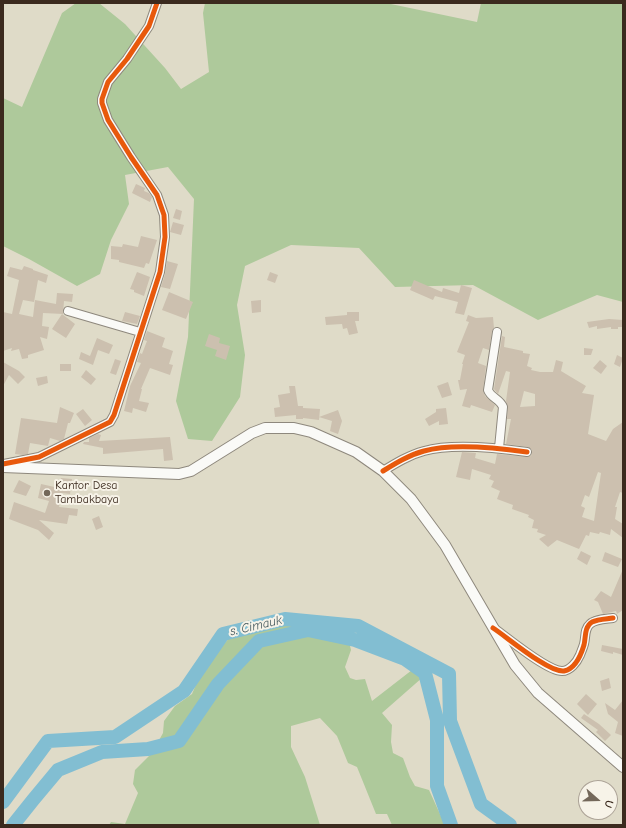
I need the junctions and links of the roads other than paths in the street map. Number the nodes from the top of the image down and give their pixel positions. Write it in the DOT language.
graph roads {
  1 [pos="157,3"];
  2 [pos="68,311"];
  3 [pos="140,332"];
  4 [pos="497,332"];
  5 [pos="499,448"];
  6 [pos="527,452"];
  7 [pos="3,465"];
  8 [pos="383,471"];
  9 [pos="613,618"];
  10 [pos="493,628"];
  11 [pos="623,767"];
  1 -- 3 [label="street"];
  2 -- 3 [label="street"];
  3 -- 7 [label="street"];
  4 -- 5 [label="street"];
  5 -- 6 [label="street"];
  5 -- 8 [label="street"];
  7 -- 8 [label="main road"];
  8 -- 10 [label="main road"];
  9 -- 10 [label="street"];
  10 -- 11 [label="main road"];
}
